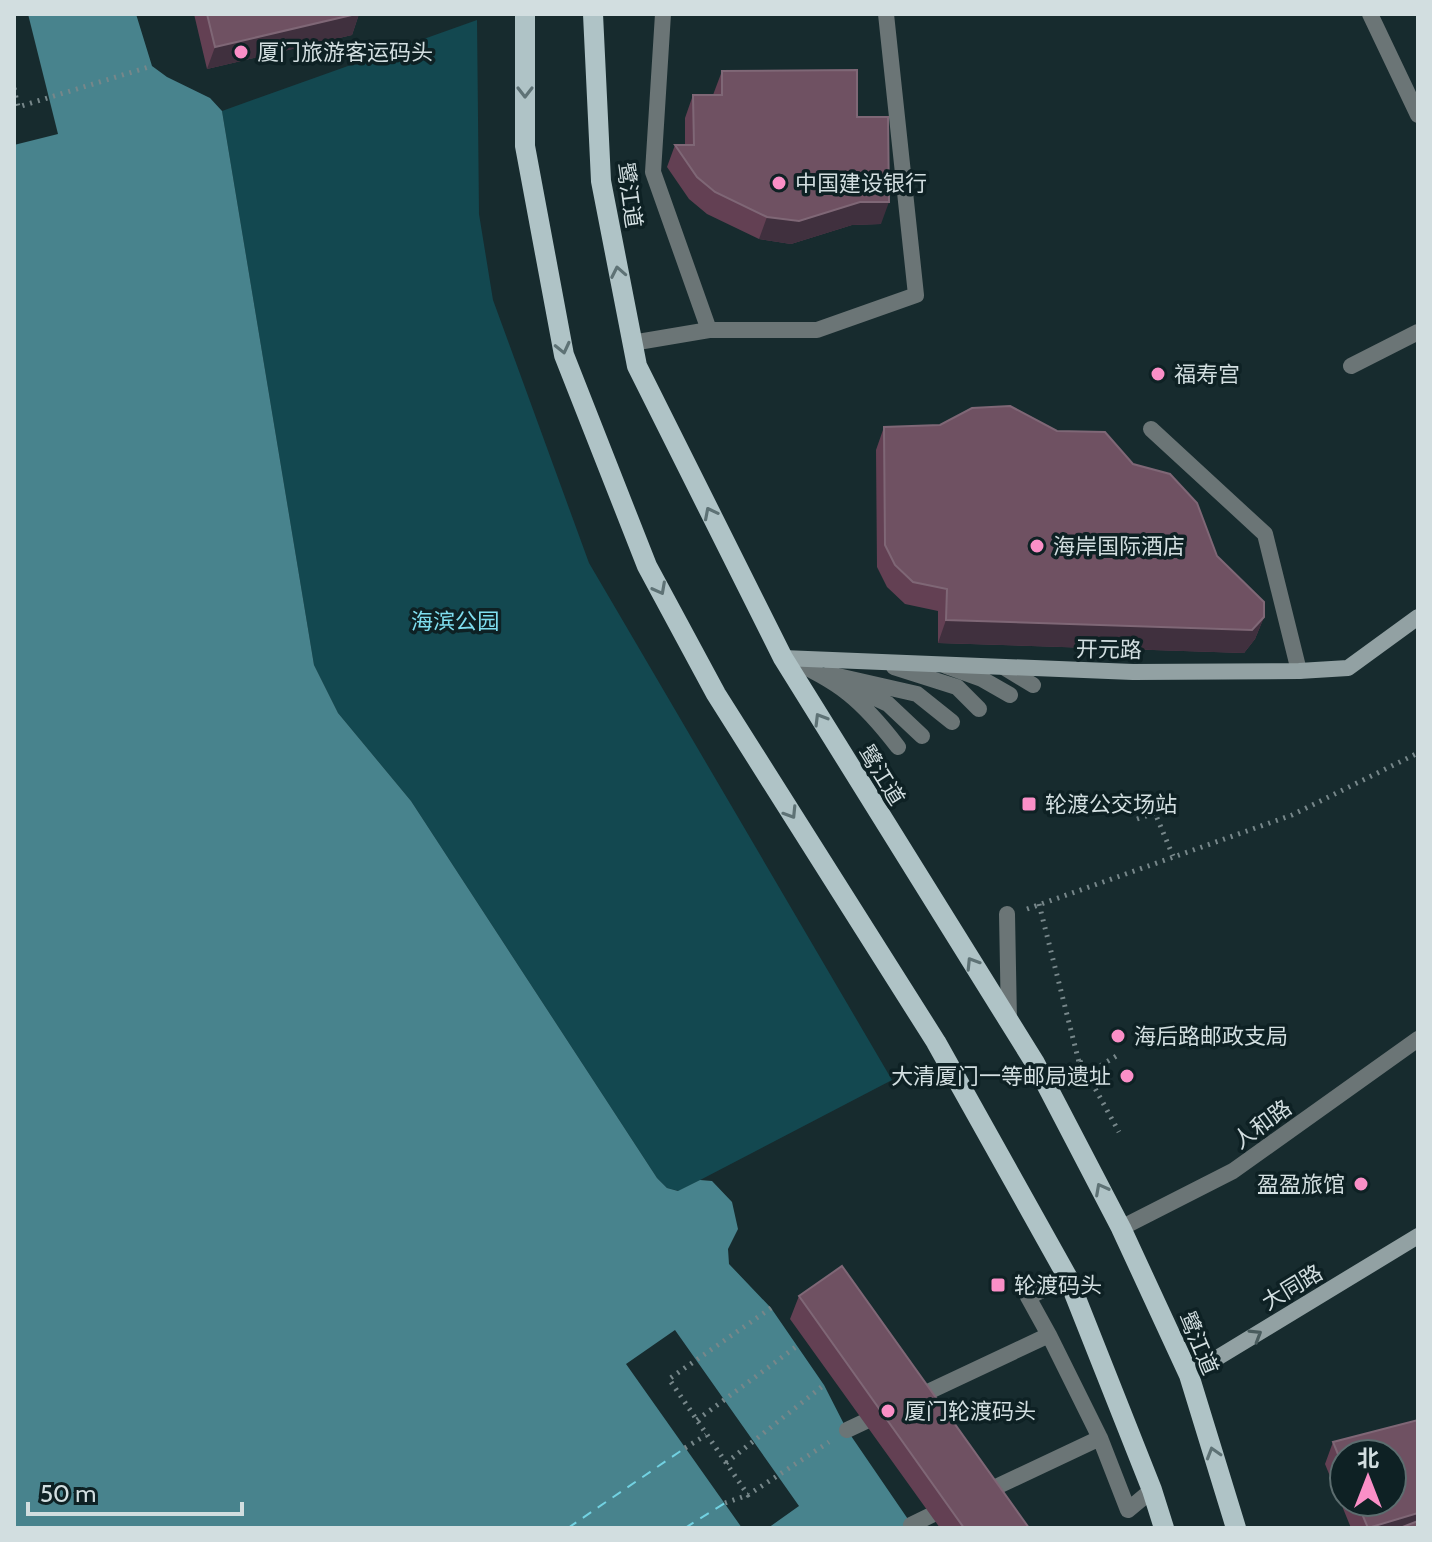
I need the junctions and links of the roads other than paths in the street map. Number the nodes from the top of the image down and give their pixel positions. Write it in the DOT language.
graph roads {
  1 [pos="525,14"];
  2 [pos="593,14"];
  3 [pos="663,14"];
  4 [pos="886,14"];
  5 [pos="1370,14"];
  6 [pos="1418,115"];
  7 [pos="709,330"];
  8 [pos="1418,332"];
  9 [pos="632,343"];
  10 [pos="1351,366"];
  11 [pos="1151,429"];
  12 [pos="1418,617"];
  13 [pos="783,658"];
  14 [pos="871,662"];
  15 [pos="945,666"];
  16 [pos="1005,668"];
  17 [pos="1299,671"];
  18 [pos="819,673"];
  19 [pos="1033,685"];
  20 [pos="1010,695"];
  21 [pos="979,709"];
  22 [pos="952,722"];
  23 [pos="922,736"];
  24 [pos="898,747"];
  25 [pos="1007,915"];
  26 [pos="1009,1023"];
  27 [pos="1418,1039"];
  28 [pos="1121,1228"];
  29 [pos="1418,1236"];
  30 [pos="1068,1278"];
  31 [pos="1049,1335"];
  32 [pos="1189,1375"];
  33 [pos="847,1430"];
  34 [pos="1100,1438"];
  35 [pos="1152,1490"];
  36 [pos="911,1525"];
  37 [pos="1164,1528"];
  38 [pos="1236,1528"];
  1 -- 30 [label="main road, one-way"];
  9 -- 2 [label="main road, 鹭江道, one-way"];
  3 -- 7 [label="street"];
  4 -- 7 [label="street"];
  5 -- 6 [label="street"];
  7 -- 9 [label="street"];
  8 -- 10 [label="street"];
  13 -- 9 [label="main road, 鹭江道, one-way"];
  11 -- 17 [label="street"];
  12 -- 17 [label="street, 开元路"];
  13 -- 14 [label="street, 开元路"];
  13 -- 18 [label="street"];
  26 -- 13 [label="main road, 鹭江道, one-way"];
  14 -- 15 [label="street, 开元路"];
  14 -- 21 [label="street"];
  15 -- 16 [label="street, 开元路"];
  15 -- 20 [label="street"];
  16 -- 17 [label="street, 开元路"];
  16 -- 19 [label="street"];
  18 -- 22 [label="street"];
  18 -- 23 [label="street"];
  18 -- 24 [label="street"];
  25 -- 26 [label="street"];
  28 -- 26 [label="main road, 鹭江道, one-way"];
  27 -- 28 [label="street, 人和路"];
  28 -- 32 [label="main road, 鹭江道"];
  32 -- 29 [label="street, 大同路, one-way"];
  30 -- 31 [label="street"];
  30 -- 35 [label="main road"];
  31 -- 33 [label="street"];
  31 -- 34 [label="street"];
  38 -- 32 [label="main road, 鹭江道, one-way"];
  34 -- 35 [label="street"];
  34 -- 36 [label="street"];
  35 -- 37 [label="main road"];
}
